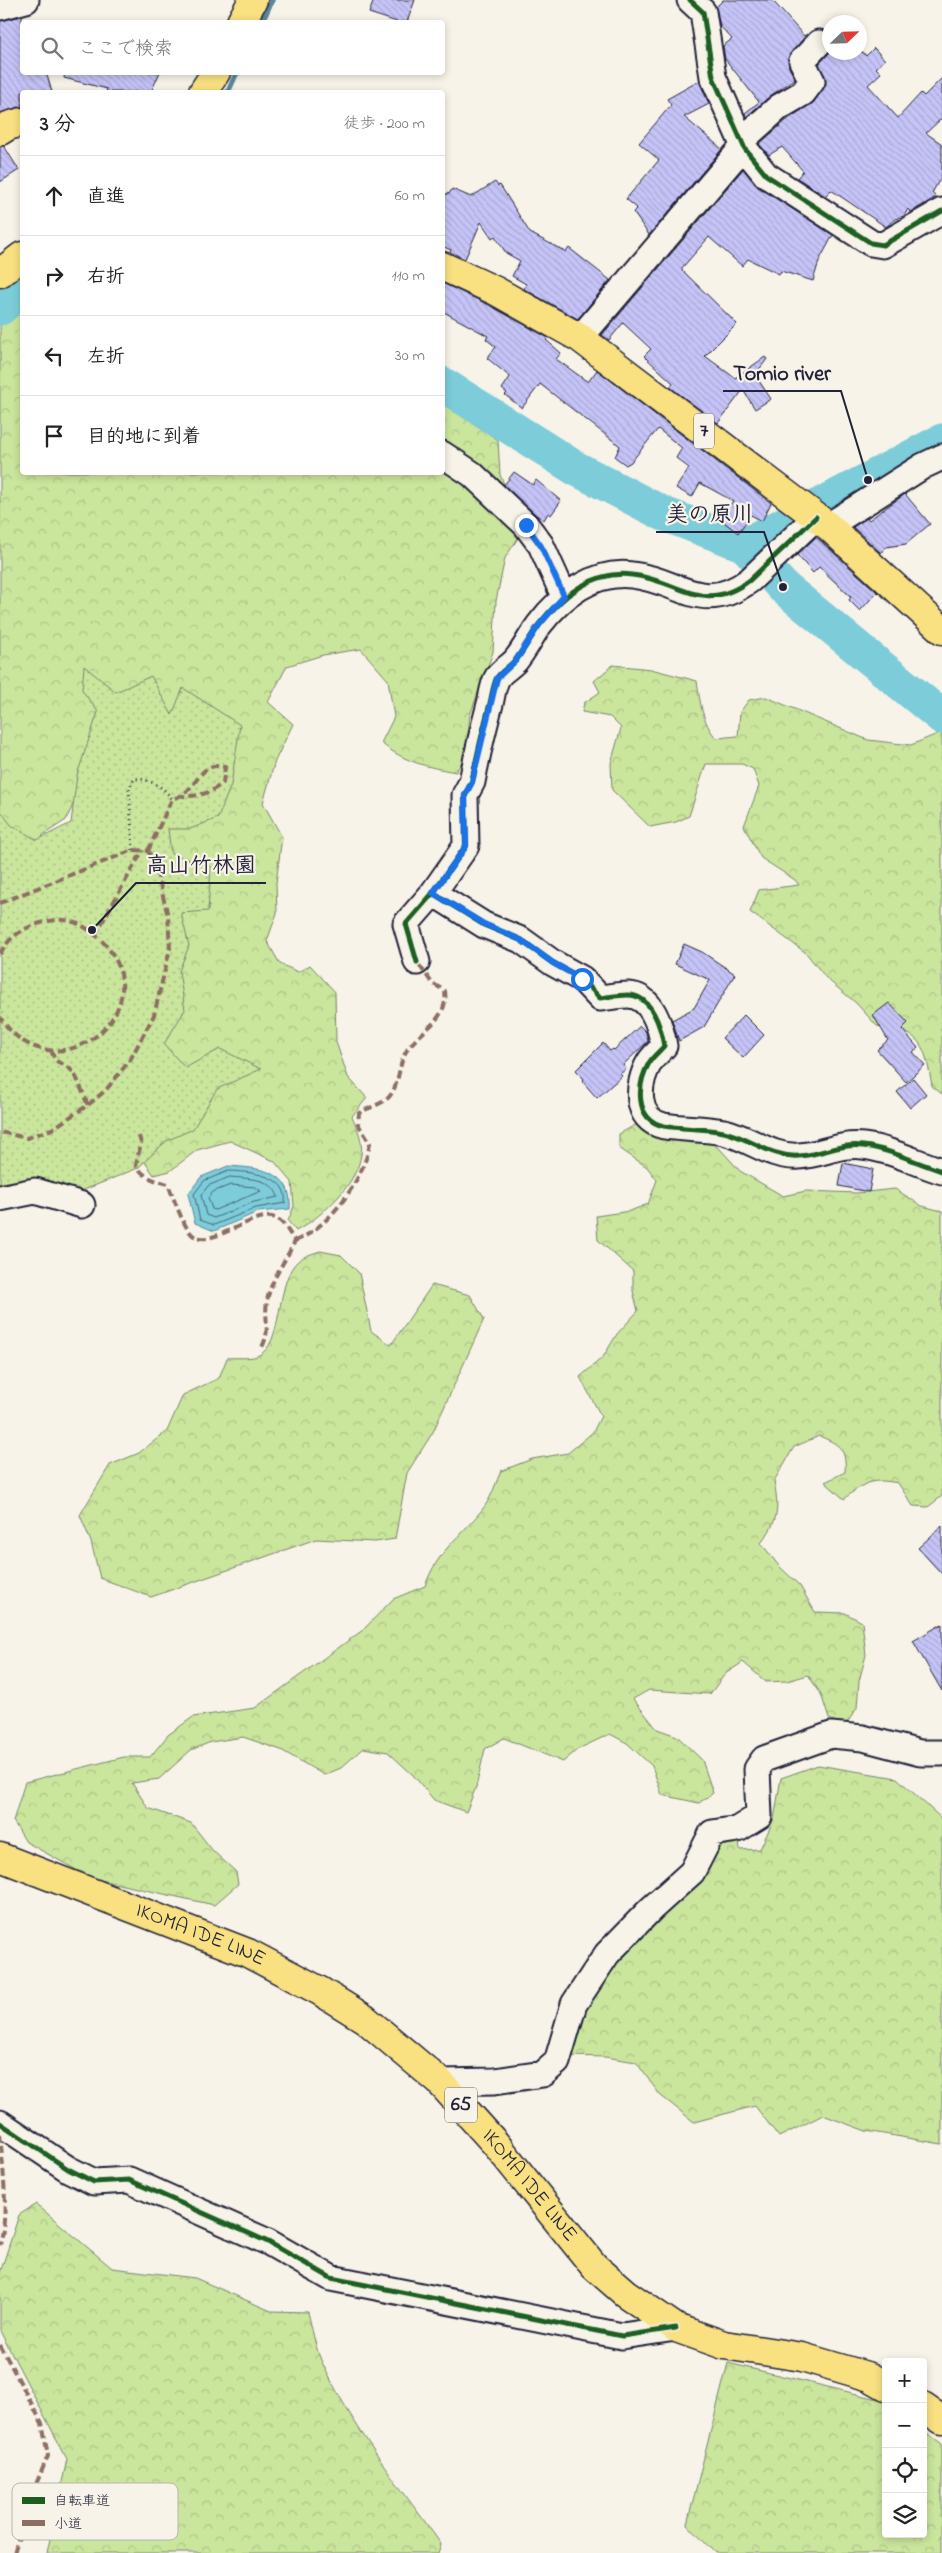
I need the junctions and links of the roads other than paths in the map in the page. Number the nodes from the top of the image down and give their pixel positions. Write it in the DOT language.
graph roads {
  1 [pos="26,0"];
  2 [pos="253,0"];
  3 [pos="690,0"];
  4 [pos="0,7"];
  5 [pos="243,20"];
  6 [pos="819,43"];
  7 [pos="214,75"];
  8 [pos="204,90"];
  9 [pos="20,123"];
  10 [pos="0,131"];
  11 [pos="743,145"];
  12 [pos="942,211"];
  13 [pos="20,258"];
  14 [pos="445,267"];
  15 [pos="0,273"];
  16 [pos="580,338"];
  17 [pos="445,456"];
  18 [pos="942,458"];
  19 [pos="822,522"];
  20 [pos="564,596"];
  21 [pos="942,630"];
  22 [pos="433,893"];
  23 [pos="417,962"];
  24 [pos="942,1171"];
  25 [pos="0,1198"];
  26 [pos="82,1206"];
  27 [pos="942,1752"];
  28 [pos="0,1857"];
  29 [pos="440,2082"];
  30 [pos="0,2123"];
  31 [pos="676,2328"];
  32 [pos="882,2384"];
  33 [pos="927,2410"];
  34 [pos="942,2420"];
  1 -- 4 [label="street"];
  2 -- 5 [label="main road"];
  3 -- 11 [label="street"];
  6 -- 11 [label="street"];
  7 -- 8 [label="main road"];
  9 -- 10 [label="main road"];
  11 -- 12 [label="street"];
  11 -- 16 [label="street"];
  13 -- 15 [label="main road"];
  14 -- 16 [label="main road, 7"];
  16 -- 19 [label="main road, 7"];
  17 -- 20 [label="street"];
  18 -- 19 [label="street"];
  19 -- 20 [label="street"];
  19 -- 21 [label="main road, 7"];
  20 -- 22 [label="street"];
  22 -- 23 [label="street"];
  22 -- 24 [label="street"];
  25 -- 26 [label="street"];
  27 -- 29 [label="street"];
  28 -- 29 [label="main road, IKOMA IDE LINE / 65"];
  29 -- 31 [label="main road, IKOMA IDE LINE / 65"];
  30 -- 31 [label="street"];
  31 -- 32 [label="main road, IKOMA IDE LINE / 65"];
  33 -- 34 [label="main road"];
}
